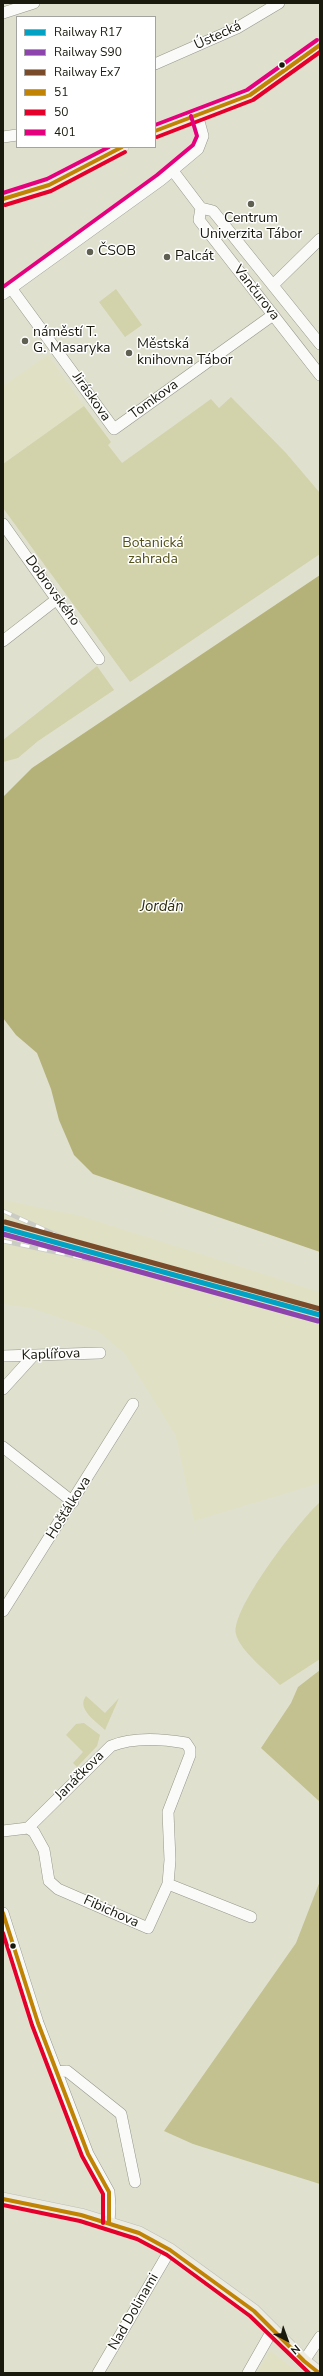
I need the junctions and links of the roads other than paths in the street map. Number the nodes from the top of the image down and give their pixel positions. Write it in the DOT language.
graph roads {
  1 [pos="34,3"];
  2 [pos="279,3"];
  3 [pos="3,13"];
  4 [pos="320,45"];
  5 [pos="156,64"];
  6 [pos="197,114"];
  7 [pos="156,131"];
  8 [pos="16,135"];
  9 [pos="3,138"];
  10 [pos="120,148"];
  11 [pos="173,171"];
  12 [pos="3,199"];
  13 [pos="201,208"];
  14 [pos="320,239"];
  15 [pos="272,285"];
  16 [pos="7,291"];
  17 [pos="273,315"];
  18 [pos="320,344"];
  19 [pos="316,363"];
  20 [pos="320,375"];
  21 [pos="114,429"];
  22 [pos="3,524"];
  23 [pos="57,599"];
  24 [pos="3,641"];
  25 [pos="99,659"];
  26 [pos="100,1353"];
  27 [pos="3,1356"];
  28 [pos="33,1356"];
  29 [pos="3,1389"];
  30 [pos="133,1404"];
  31 [pos="3,1447"];
  32 [pos="73,1502"];
  33 [pos="3,1611"];
  34 [pos="28,1828"];
  35 [pos="3,1831"];
  36 [pos="168,1884"];
  37 [pos="3,1913"];
  38 [pos="252,1917"];
  39 [pos="56,2072"];
  40 [pos="135,2182"];
  41 [pos="3,2199"];
  42 [pos="109,2223"];
  43 [pos="170,2250"];
  44 [pos="273,2329"];
  45 [pos="320,2337"];
  46 [pos="311,2369"];
  47 [pos="98,2373"];
  48 [pos="248,2373"];
  1 -- 3 [label="street"];
  2 -- 5 [label="street, Ústecká"];
  4 -- 6 [label="main road"];
  6 -- 7 [label="main road"];
  6 -- 11 [label="street"];
  8 -- 9 [label="street"];
  10 -- 12 [label="main road"];
  11 -- 13 [label="street, Vančurova"];
  11 -- 16 [label="street"];
  13 -- 15 [label="street, Vančurova"];
  13 -- 17 [label="street, Vančurova"];
  14 -- 15 [label="street"];
  15 -- 17 [label="street"];
  15 -- 18 [label="street, Vančurova"];
  16 -- 21 [label="street, Jiráskova"];
  17 -- 19 [label="street, Vančurova"];
  17 -- 21 [label="street, Tomkova"];
  19 -- 20 [label="street, Vančurova"];
  22 -- 23 [label="street, Dobrovského"];
  23 -- 24 [label="street"];
  23 -- 25 [label="street, Dobrovského"];
  26 -- 28 [label="street, Kaplířova"];
  27 -- 28 [label="street, Kaplířova"];
  28 -- 29 [label="street"];
  30 -- 32 [label="street, Hošťálkova"];
  31 -- 32 [label="street"];
  32 -- 33 [label="street, Hošťálkova"];
  34 -- 35 [label="street"];
  34 -- 36 [label="street, Fibichova"];
  34 -- 36 [label="street, Janáčkova"];
  36 -- 38 [label="street"];
  37 -- 39 [label="street"];
  39 -- 40 [label="street"];
  39 -- 42 [label="street"];
  41 -- 42 [label="main road"];
  42 -- 43 [label="main road"];
  43 -- 44 [label="main road"];
  43 -- 47 [label="street, Nad Dolinami"];
  44 -- 46 [label="main road"];
  44 -- 48 [label="street"];
  45 -- 46 [label="street"];
}
